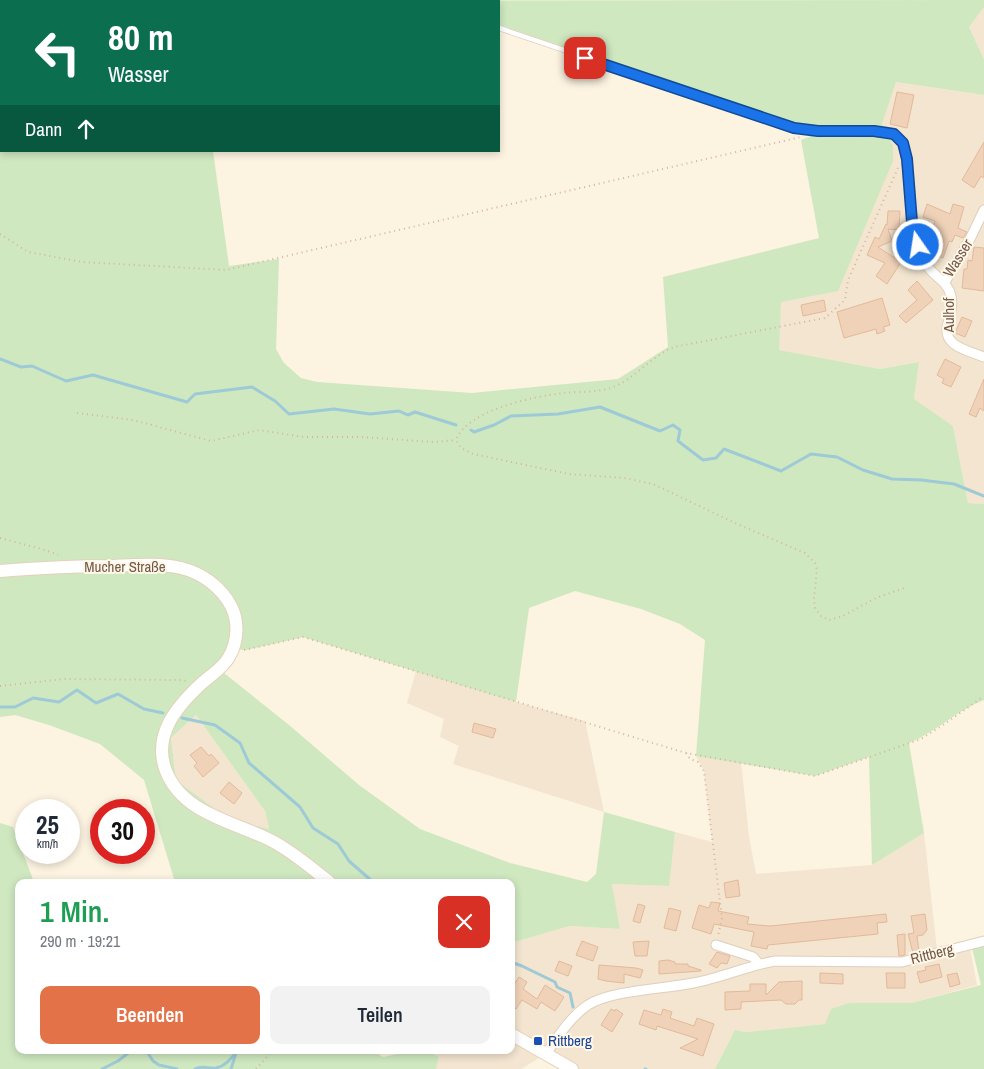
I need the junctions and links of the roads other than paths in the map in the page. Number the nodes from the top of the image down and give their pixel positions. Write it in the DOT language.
graph roads {
  1 [pos="500,28"];
  2 [pos="818,131"];
  3 [pos="984,210"];
  4 [pos="945,282"];
  5 [pos="984,357"];
  6 [pos="0,571"];
  7 [pos="325,879"];
  8 [pos="984,941"];
  9 [pos="716,945"];
  10 [pos="759,964"];
  11 [pos="515,1036"];
  12 [pos="546,1054"];
  13 [pos="572,1069"];
  1 -- 2 [label="lane"];
  2 -- 4 [label="street, Wasser"];
  3 -- 4 [label="street, Wasser"];
  4 -- 5 [label="street, Aulhof"];
  6 -- 7 [label="main road, Mucher Straße"];
  8 -- 10 [label="street, Rittberg"];
  9 -- 10 [label="street"];
  10 -- 12 [label="street, Rittberg"];
  11 -- 12 [label="main road"];
  12 -- 13 [label="main road"];
}
